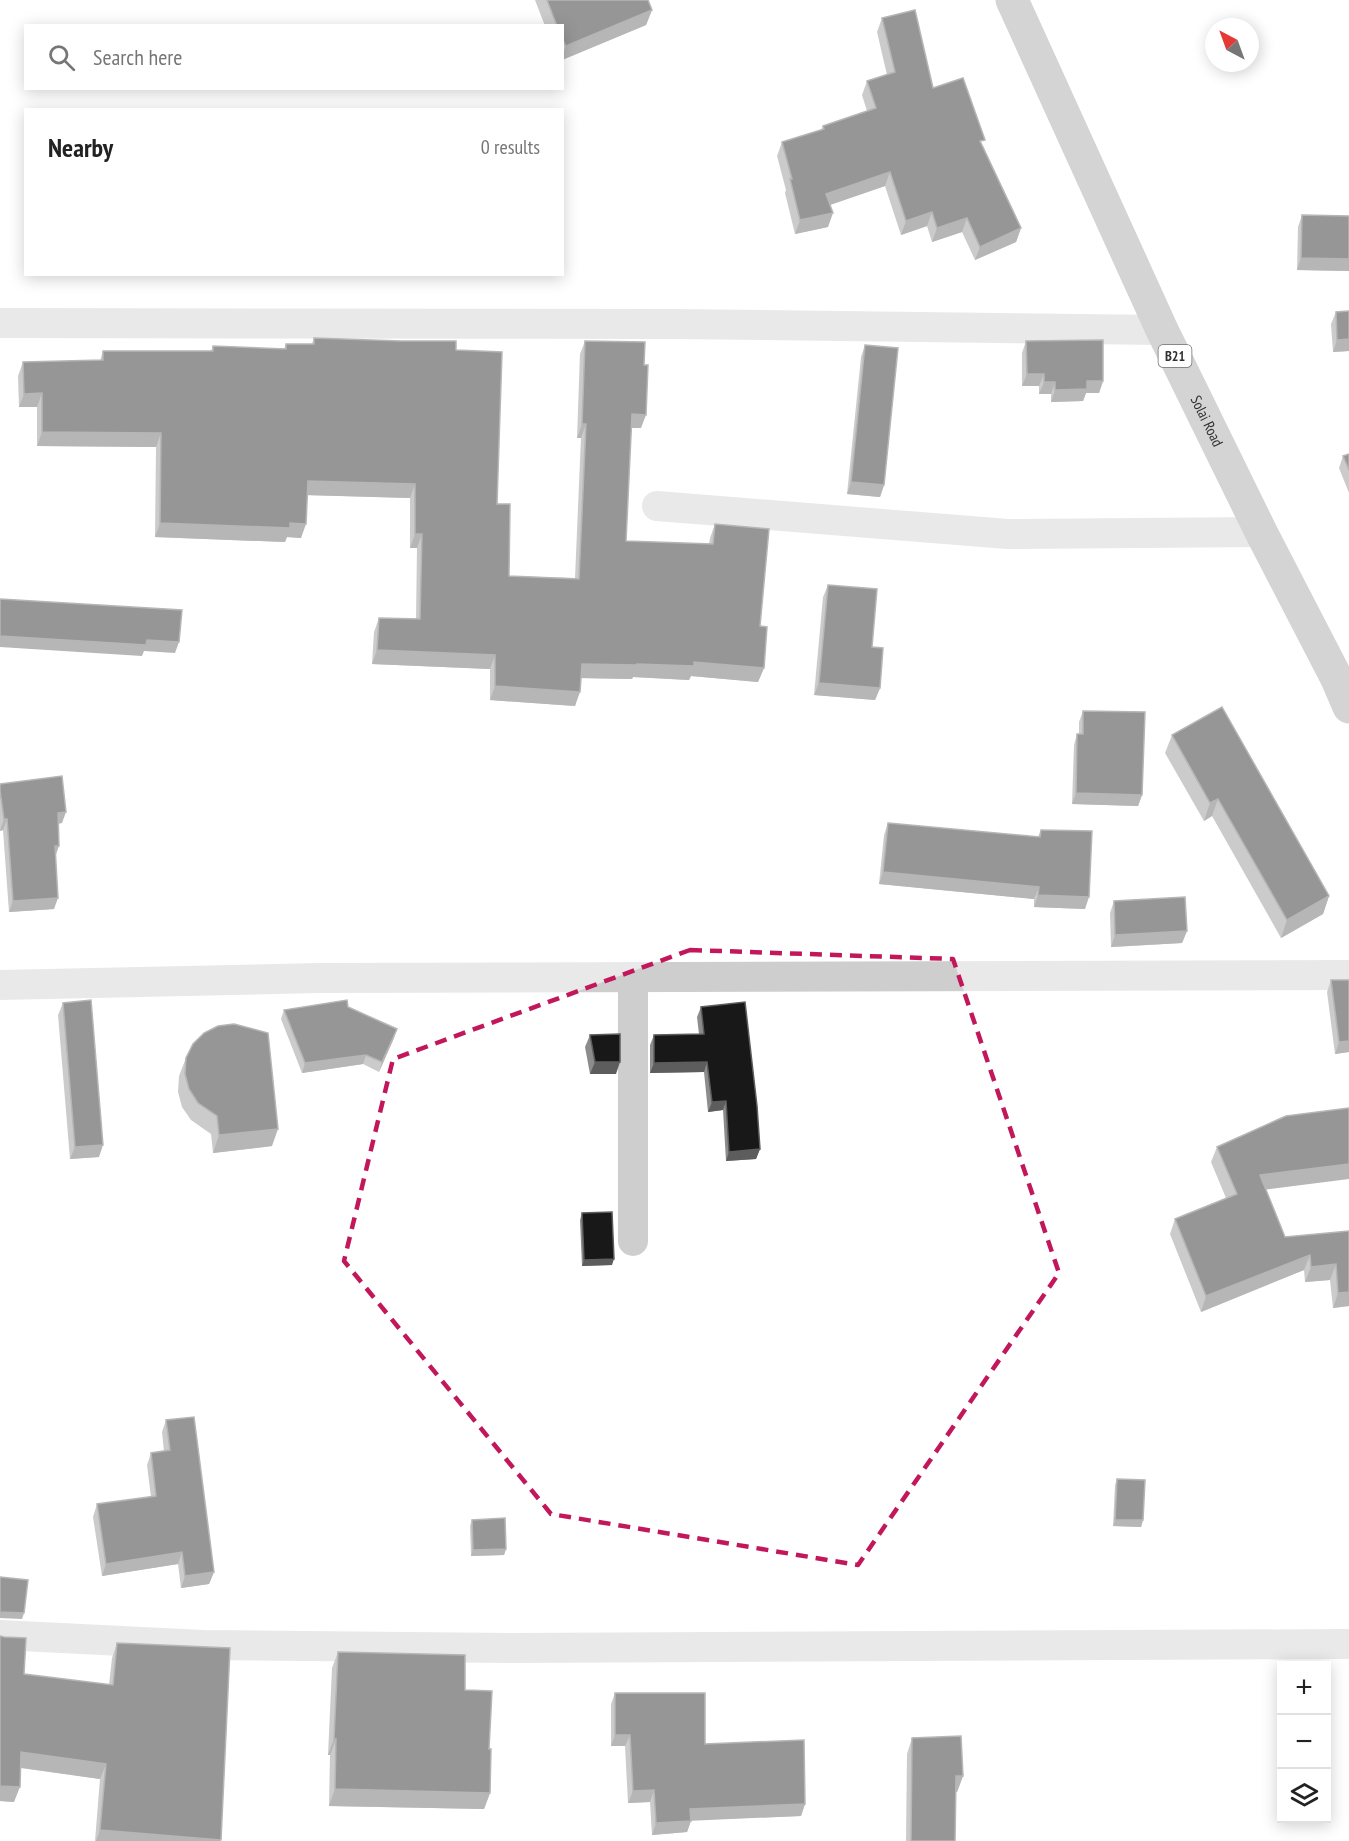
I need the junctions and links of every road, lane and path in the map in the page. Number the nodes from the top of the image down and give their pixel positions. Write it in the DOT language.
graph roads {
  1 [pos="1012,0"];
  2 [pos="0,323"];
  3 [pos="1162,330"];
  4 [pos="657,506"];
  5 [pos="1261,532"];
  6 [pos="1345,688"];
  7 [pos="1349,975"];
  8 [pos="633,977"];
  9 [pos="0,985"];
  10 [pos="633,1241"];
  11 [pos="0,1635"];
  12 [pos="1349,1644"];
  1 -- 3 [label="highway, Solai Road / B21"];
  2 -- 3 [label="street"];
  3 -- 5 [label="highway, Solai Road / B21"];
  4 -- 5 [label="street"];
  5 -- 6 [label="highway, Solai Road / B21"];
  7 -- 8 [label="street"];
  8 -- 9 [label="street"];
  8 -- 10 [label="street"];
  11 -- 12 [label="street"];
}
